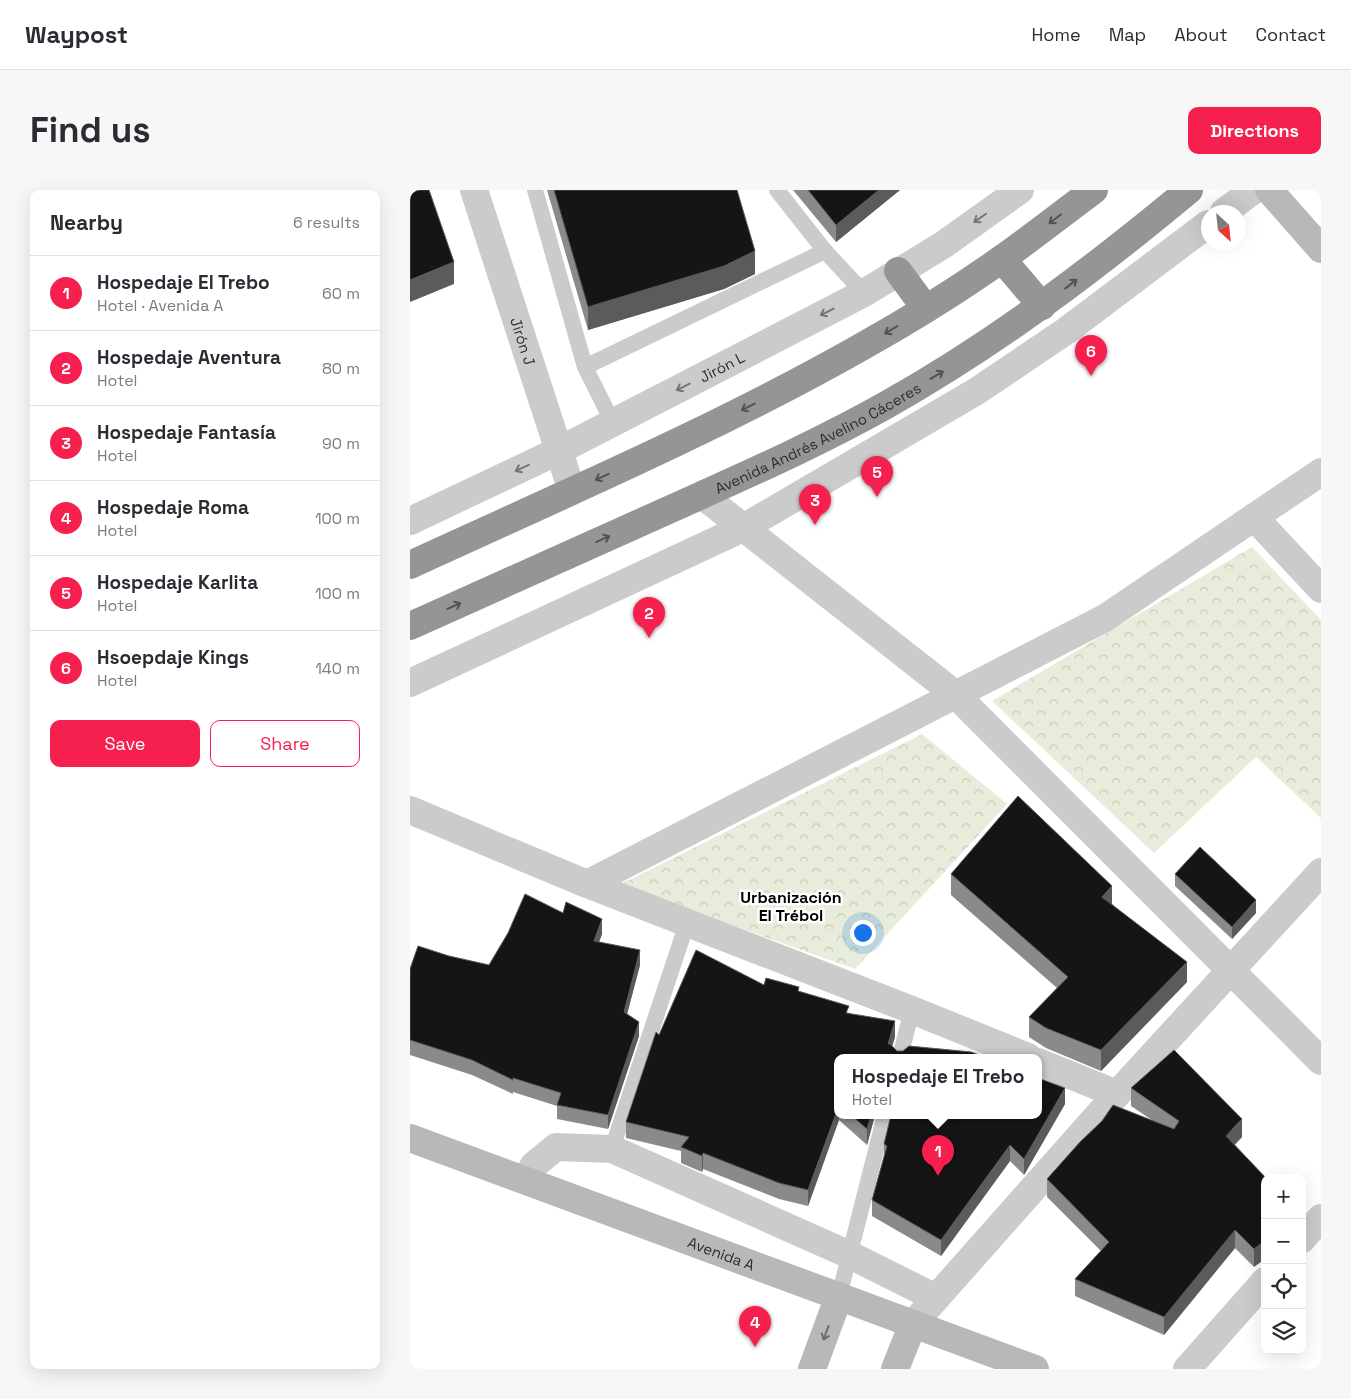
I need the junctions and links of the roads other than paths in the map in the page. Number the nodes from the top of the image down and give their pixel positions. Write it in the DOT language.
graph roads {
  1 [pos="474,190"];
  2 [pos="535,190"];
  3 [pos="777,190"];
  4 [pos="1020,190"];
  5 [pos="1094,190"];
  6 [pos="1189,190"];
  7 [pos="1254,190"];
  8 [pos="1269,190"];
  9 [pos="1234,205"];
  10 [pos="1201,229"];
  11 [pos="1321,249"];
  12 [pos="824,251"];
  13 [pos="1002,259"];
  14 [pos="898,271"];
  15 [pos="864,293"];
  16 [pos="1042,306"];
  17 [pos="926,309"];
  18 [pos="585,368"];
  19 [pos="613,423"];
  20 [pos="558,452"];
  21 [pos="1321,472"];
  22 [pos="572,491"];
  23 [pos="702,495"];
  24 [pos="1254,517"];
  25 [pos="410,520"];
  26 [pos="743,528"];
  27 [pos="410,565"];
  28 [pos="1321,589"];
  29 [pos="410,626"];
  30 [pos="410,683"];
  31 [pos="956,695"];
  32 [pos="410,810"];
  33 [pos="1321,872"];
  34 [pos="587,884"];
  35 [pos="687,923"];
  36 [pos="1230,969"];
  37 [pos="912,1010"];
  38 [pos="901,1054"];
  39 [pos="1021,1054"];
  40 [pos="1321,1061"];
  41 [pos="1042,1064"];
  42 [pos="1117,1094"];
  43 [pos="885,1119"];
  44 [pos="410,1138"];
  45 [pos="612,1149"];
  46 [pos="525,1180"];
  47 [pos="1321,1218"];
  48 [pos="1306,1235"];
  49 [pos="850,1255"];
  50 [pos="1261,1286"];
  51 [pos="839,1296"];
  52 [pos="936,1298"];
  53 [pos="913,1324"];
  54 [pos="812,1369"];
  55 [pos="895,1369"];
  56 [pos="1035,1369"];
  57 [pos="1187,1369"];
  1 -- 20 [label="street, Jirón J"];
  2 -- 18 [label="lane"];
  3 -- 12 [label="lane"];
  4 -- 14 [label="street, Jirón L, one-way"];
  5 -- 13 [label="highway, one-way"];
  16 -- 6 [label="highway, Avenida Andrés Avelino Cáceres, one-way"];
  7 -- 9 [label="street"];
  8 -- 11 [label="street"];
  10 -- 26 [label="street"];
  12 -- 15 [label="lane"];
  12 -- 18 [label="lane"];
  13 -- 16 [label="highway"];
  13 -- 17 [label="highway"];
  14 -- 15 [label="street, Jirón L"];
  14 -- 17 [label="highway"];
  15 -- 19 [label="street, Jirón L, one-way"];
  23 -- 16 [label="highway, Avenida Andrés Avelino Cáceres, one-way"];
  17 -- 22 [label="highway, one-way"];
  18 -- 19 [label="lane"];
  19 -- 20 [label="street, Jirón L"];
  20 -- 22 [label="street, Jirón J"];
  20 -- 25 [label="street, Jirón L, one-way"];
  21 -- 24 [label="street"];
  22 -- 27 [label="highway"];
  23 -- 26 [label="street"];
  29 -- 23 [label="highway, Avenida Andrés Avelino Cáceres, one-way"];
  24 -- 28 [label="street"];
  24 -- 31 [label="street"];
  26 -- 30 [label="street"];
  26 -- 31 [label="street"];
  31 -- 34 [label="street"];
  31 -- 36 [label="street"];
  32 -- 34 [label="street"];
  33 -- 36 [label="street"];
  34 -- 35 [label="street"];
  35 -- 37 [label="street"];
  35 -- 45 [label="lane"];
  36 -- 40 [label="street"];
  36 -- 42 [label="street"];
  37 -- 38 [label="lane"];
  37 -- 39 [label="street"];
  41 -- 42 [label="street"];
  42 -- 52 [label="street"];
  43 -- 49 [label="lane"];
  44 -- 46 [label="street, Avenida A"];
  45 -- 46 [label="street"];
  45 -- 49 [label="street"];
  46 -- 51 [label="street, Avenida A"];
  47 -- 48 [label="street"];
  49 -- 51 [label="lane"];
  49 -- 52 [label="street"];
  50 -- 57 [label="street"];
  51 -- 53 [label="street, Avenida A"];
  51 -- 54 [label="street, one-way"];
  52 -- 53 [label="street"];
  53 -- 55 [label="street"];
  53 -- 56 [label="street, Avenida A"];
}
